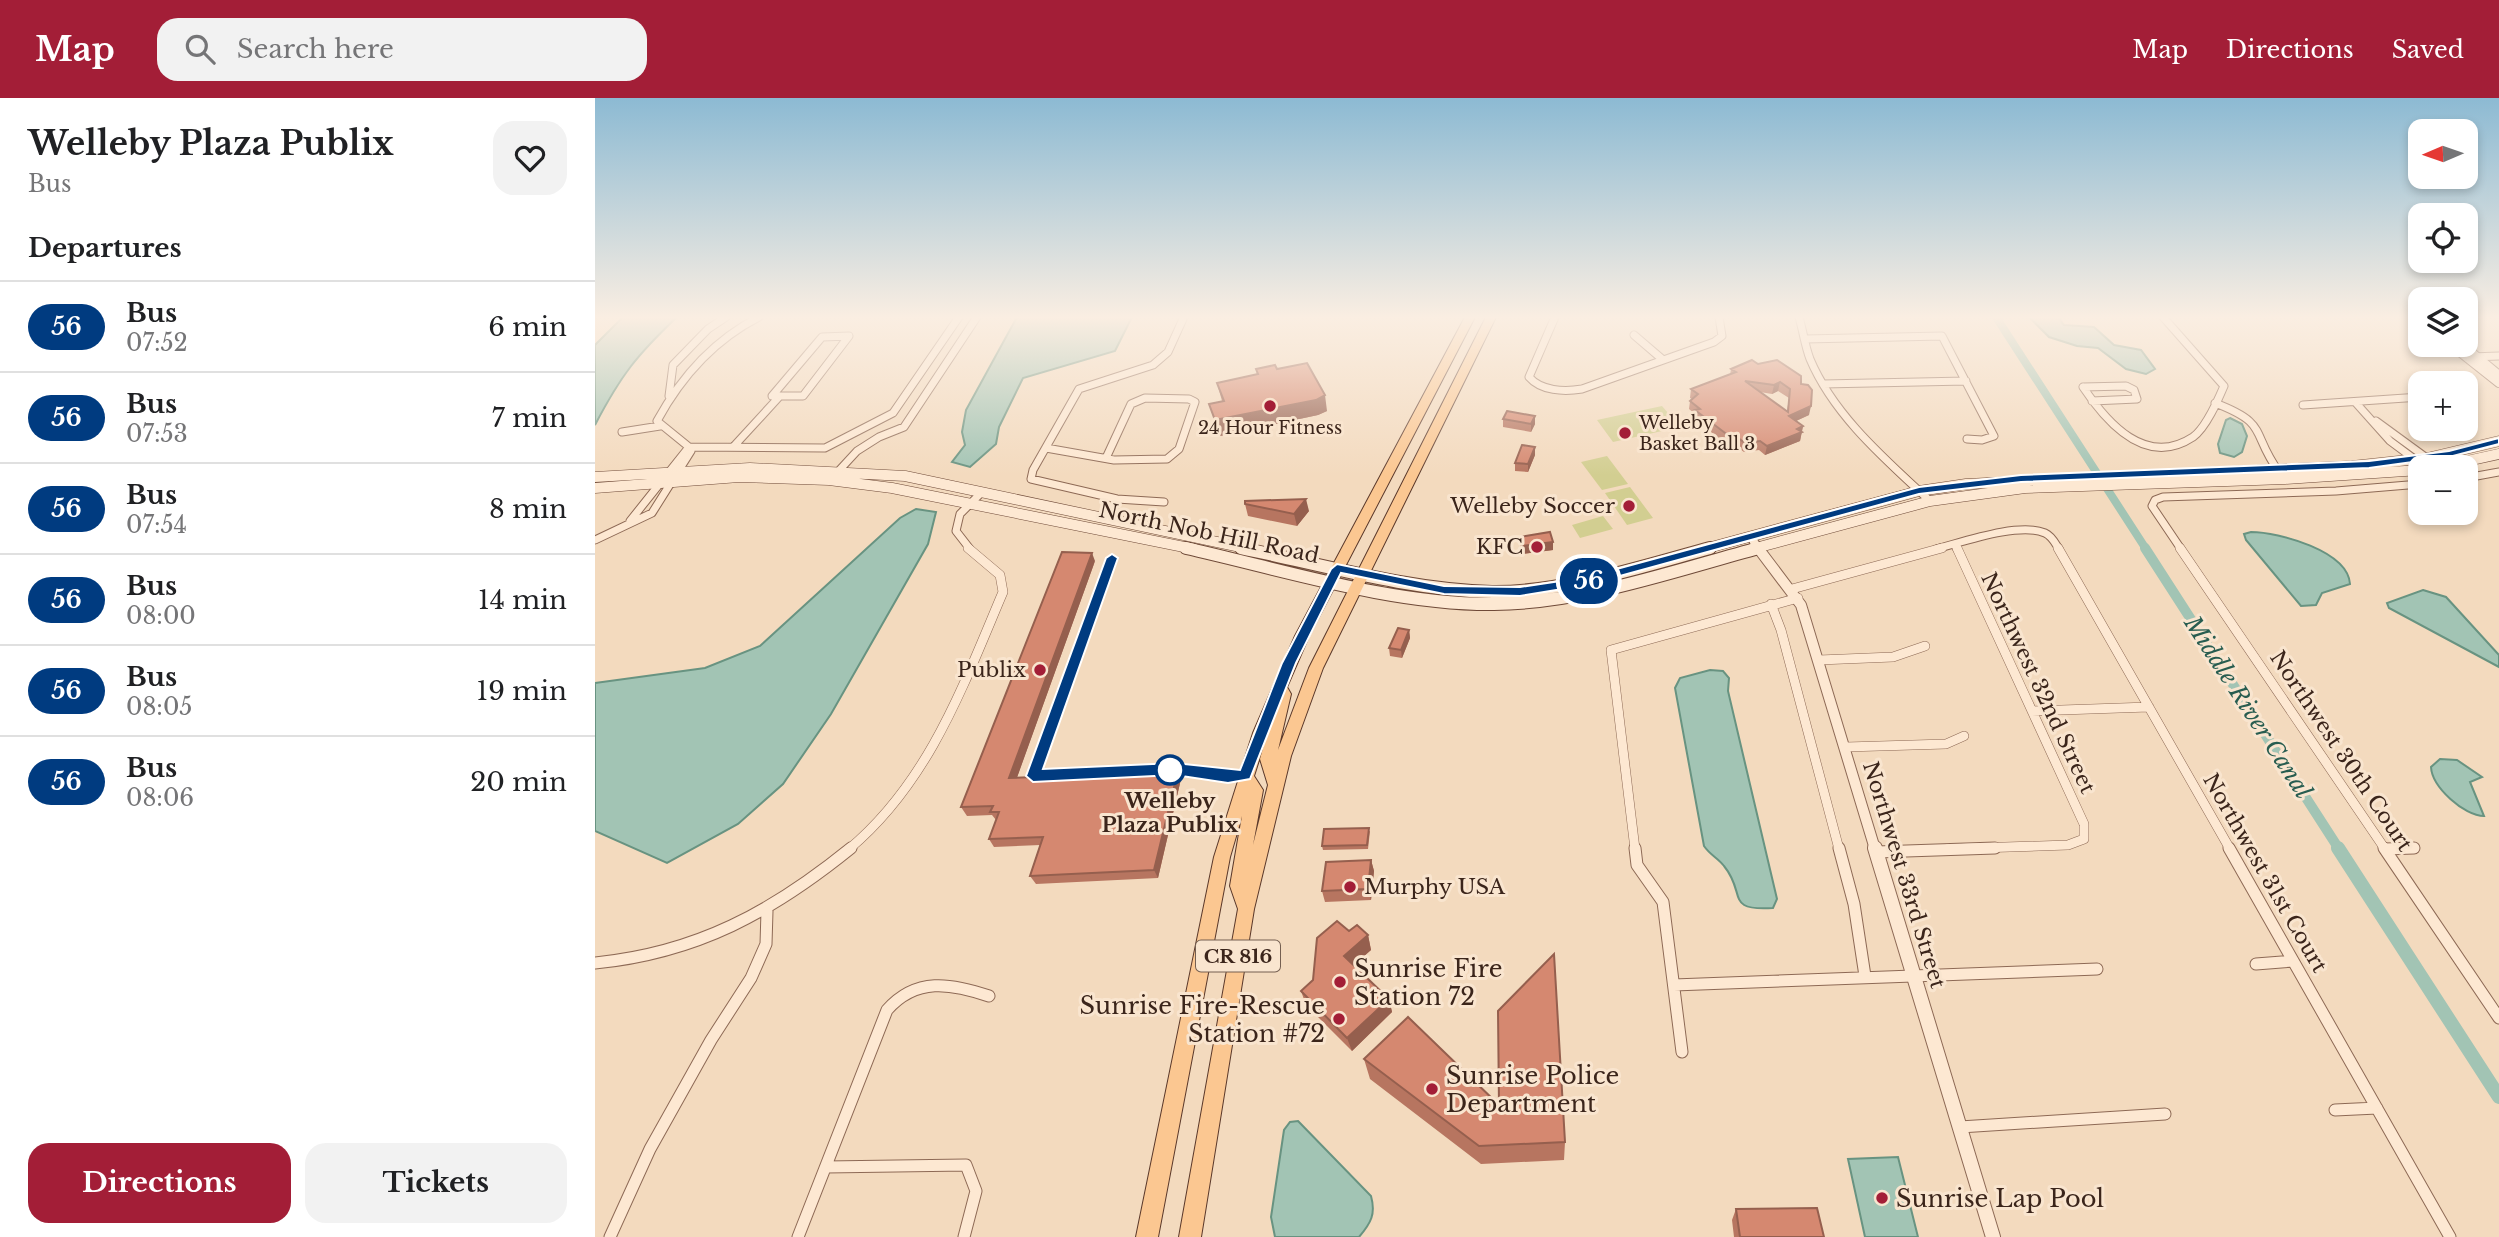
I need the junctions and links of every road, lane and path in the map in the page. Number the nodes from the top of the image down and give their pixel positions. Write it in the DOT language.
graph roads {
  1 [pos="672,370"];
  2 [pos="695,370"];
  3 [pos="794,370"];
  4 [pos="823,370"];
  5 [pos="923,370"];
  6 [pos="942,370"];
  7 [pos="1137,370"];
  8 [pos="1442,370"];
  9 [pos="1464,370"];
  10 [pos="1532,370"];
  11 [pos="1632,370"];
  12 [pos="1815,370"];
  13 [pos="1960,370"];
  14 [pos="2213,370"];
  15 [pos="2483,370"];
  16 [pos="1966,381"];
  17 [pos="2499,383"];
  18 [pos="1823,384"];
  19 [pos="779,397"];
  20 [pos="669,398"];
  21 [pos="2408,398"];
  22 [pos="2092,401"];
  23 [pos="2356,403"];
  24 [pos="2215,404"];
  25 [pos="2303,405"];
  26 [pos="660,426"];
  27 [pos="622,432"];
  28 [pos="1966,439"];
  29 [pos="2499,442"];
  30 [pos="734,446"];
  31 [pos="688,447"];
  32 [pos="1046,448"];
  33 [pos="2499,454"];
  34 [pos="2409,455"];
  35 [pos="2454,455"];
  36 [pos="1106,458"];
  37 [pos="2478,459"];
  38 [pos="2408,465"];
  39 [pos="2408,466"];
  40 [pos="841,469"];
  41 [pos="2276,470"];
  42 [pos="676,472"];
  43 [pos="2499,472"];
  44 [pos="2478,476"];
  45 [pos="595,477"];
  46 [pos="829,480"];
  47 [pos="2119,480"];
  48 [pos="2285,480"];
  49 [pos="663,481"];
  50 [pos="2078,481"];
  51 [pos="2408,485"];
  52 [pos="595,488"];
  53 [pos="1919,491"];
  54 [pos="982,492"];
  55 [pos="1117,499"];
  56 [pos="1930,501"];
  57 [pos="1164,502"];
  58 [pos="969,504"];
  59 [pos="655,508"];
  60 [pos="641,510"];
  61 [pos="1109,520"];
  62 [pos="617,531"];
  63 [pos="1750,538"];
  64 [pos="595,540"];
  65 [pos="1955,544"];
  66 [pos="1758,548"];
  67 [pos="1334,574"];
  68 [pos="1359,580"];
  69 [pos="1795,594"];
  70 [pos="1771,604"];
  71 [pos="1925,646"];
  72 [pos="1819,660"];
  73 [pos="1279,685"];
  74 [pos="2149,707"];
  75 [pos="2032,711"];
  76 [pos="1964,736"];
  77 [pos="1846,747"];
  78 [pos="1245,775"];
  79 [pos="1275,784"];
  80 [pos="2414,848"];
  81 [pos="2385,849"];
  82 [pos="1877,852"];
  83 [pos="1246,909"];
  84 [pos="767,911"];
  85 [pos="2293,961"];
  86 [pos="595,964"];
  87 [pos="2256,964"];
  88 [pos="2097,969"];
  89 [pos="1915,975"];
  90 [pos="1865,976"];
  91 [pos="1674,985"];
  92 [pos="989,996"];
  93 [pos="2499,1018"];
  94 [pos="1682,1052"];
  95 [pos="2377,1108"];
  96 [pos="2335,1110"];
  97 [pos="2165,1114"];
  98 [pos="1960,1126"];
  99 [pos="826,1167"];
  100 [pos="610,1237"];
  101 [pos="798,1237"];
  102 [pos="964,1237"];
  103 [pos="1147,1237"];
  104 [pos="1191,1237"];
  105 [pos="1993,1237"];
  106 [pos="2450,1237"];
  1 -- 20 [label="street"];
  2 -- 20 [label="street"];
  3 -- 19 [label="street"];
  4 -- 19 [label="street"];
  5 -- 30 [label="street"];
  6 -- 40 [label="street"];
  7 -- 32 [label="street"];
  8 -- 67 [label="main road, CR 816"];
  9 -- 68 [label="main road, CR 816"];
  10 -- 11 [label="street"];
  12 -- 18 [label="street"];
  13 -- 16 [label="street"];
  14 -- 24 [label="street"];
  15 -- 17 [label="street"];
  16 -- 18 [label="street"];
  16 -- 28 [label="street"];
  18 -- 53 [label="street"];
  19 -- 30 [label="street"];
  20 -- 26 [label="street"];
  21 -- 23 [label="street"];
  22 -- 22 [label="street"];
  22 -- 24 [label="street"];
  23 -- 25 [label="street"];
  23 -- 34 [label="street"];
  24 -- 41 [label="street"];
  26 -- 27 [label="street"];
  26 -- 31 [label="street"];
  29 -- 35 [label="main road"];
  30 -- 31 [label="street"];
  31 -- 42 [label="street"];
  32 -- 36 [label="street"];
  32 -- 55 [label="street"];
  33 -- 37 [label="main road"];
  36 -- 36 [label="street"];
  38 -- 41 [label="main road"];
  39 -- 48 [label="main road"];
  40 -- 42 [label="main road, North Nob Hill Road"];
  40 -- 46 [label="street"];
  40 -- 54 [label="main road, North Nob Hill Road"];
  41 -- 47 [label="main road"];
  41 -- 48 [label="street"];
  42 -- 45 [label="main road, North Nob Hill Road"];
  42 -- 46 [label="main road, North Nob Hill Road"];
  42 -- 49 [label="main road, North Nob Hill Road"];
  42 -- 59 [label="street"];
  43 -- 44 [label="street"];
  46 -- 58 [label="main road, North Nob Hill Road"];
  47 -- 48 [label="main road"];
  47 -- 50 [label="main road"];
  49 -- 52 [label="main road, North Nob Hill Road"];
  49 -- 60 [label="street"];
  50 -- 53 [label="main road, North Nob Hill Road"];
  50 -- 56 [label="main road, North Nob Hill Road"];
  51 -- 81 [label="street, Northwest 30th Court"];
  53 -- 56 [label="street"];
  53 -- 63 [label="main road, North Nob Hill Road"];
  54 -- 58 [label="street"];
  54 -- 61 [label="main road, North Nob Hill Road"];
  55 -- 57 [label="street"];
  55 -- 61 [label="street"];
  56 -- 66 [label="main road, North Nob Hill Road"];
  58 -- 67 [label="main road, North Nob Hill Road"];
  58 -- 84 [label="street"];
  59 -- 60 [label="street"];
  59 -- 62 [label="street"];
  60 -- 62 [label="street"];
  61 -- 67 [label="main road, North Nob Hill Road"];
  62 -- 64 [label="street"];
  63 -- 66 [label="street, Northwest 33rd Street"];
  63 -- 68 [label="main road, North Nob Hill Road"];
  65 -- 69 [label="street"];
  65 -- 74 [label="street, Northwest 31st Court"];
  65 -- 75 [label="street, Northwest 32nd Street"];
  66 -- 68 [label="main road, North Nob Hill Road"];
  66 -- 69 [label="street, Northwest 33rd Street"];
  67 -- 68 [label="main road, North Nob Hill Road"];
  67 -- 73 [label="main road, CR 816"];
  68 -- 79 [label="main road, CR 816"];
  69 -- 70 [label="street"];
  69 -- 72 [label="street, Northwest 33rd Street"];
  70 -- 90 [label="street"];
  70 -- 91 [label="street"];
  71 -- 72 [label="street"];
  72 -- 77 [label="street, Northwest 33rd Street"];
  73 -- 78 [label="main road, CR 816"];
  73 -- 79 [label="main road"];
  74 -- 75 [label="street"];
  74 -- 85 [label="street, Northwest 31st Court"];
  75 -- 82 [label="street, Northwest 32nd Street"];
  76 -- 77 [label="street"];
  77 -- 82 [label="street, Northwest 33rd Street"];
  78 -- 83 [label="main road"];
  78 -- 103 [label="main road, CR 816"];
  79 -- 83 [label="main road, CR 816"];
  80 -- 81 [label="street"];
  81 -- 93 [label="street, Northwest 30th Court"];
  82 -- 89 [label="street, Northwest 33rd Street"];
  83 -- 104 [label="main road, CR 816"];
  84 -- 86 [label="street"];
  84 -- 100 [label="street"];
  85 -- 87 [label="street"];
  85 -- 95 [label="street, Northwest 31st Court"];
  88 -- 89 [label="street"];
  89 -- 90 [label="street"];
  89 -- 98 [label="street, Northwest 33rd Street"];
  90 -- 91 [label="street"];
  91 -- 94 [label="street"];
  92 -- 99 [label="street"];
  95 -- 96 [label="street"];
  95 -- 106 [label="street, Northwest 31st Court"];
  97 -- 98 [label="street"];
  98 -- 105 [label="street, Northwest 33rd Street"];
  99 -- 101 [label="street"];
  99 -- 102 [label="street"];
}
